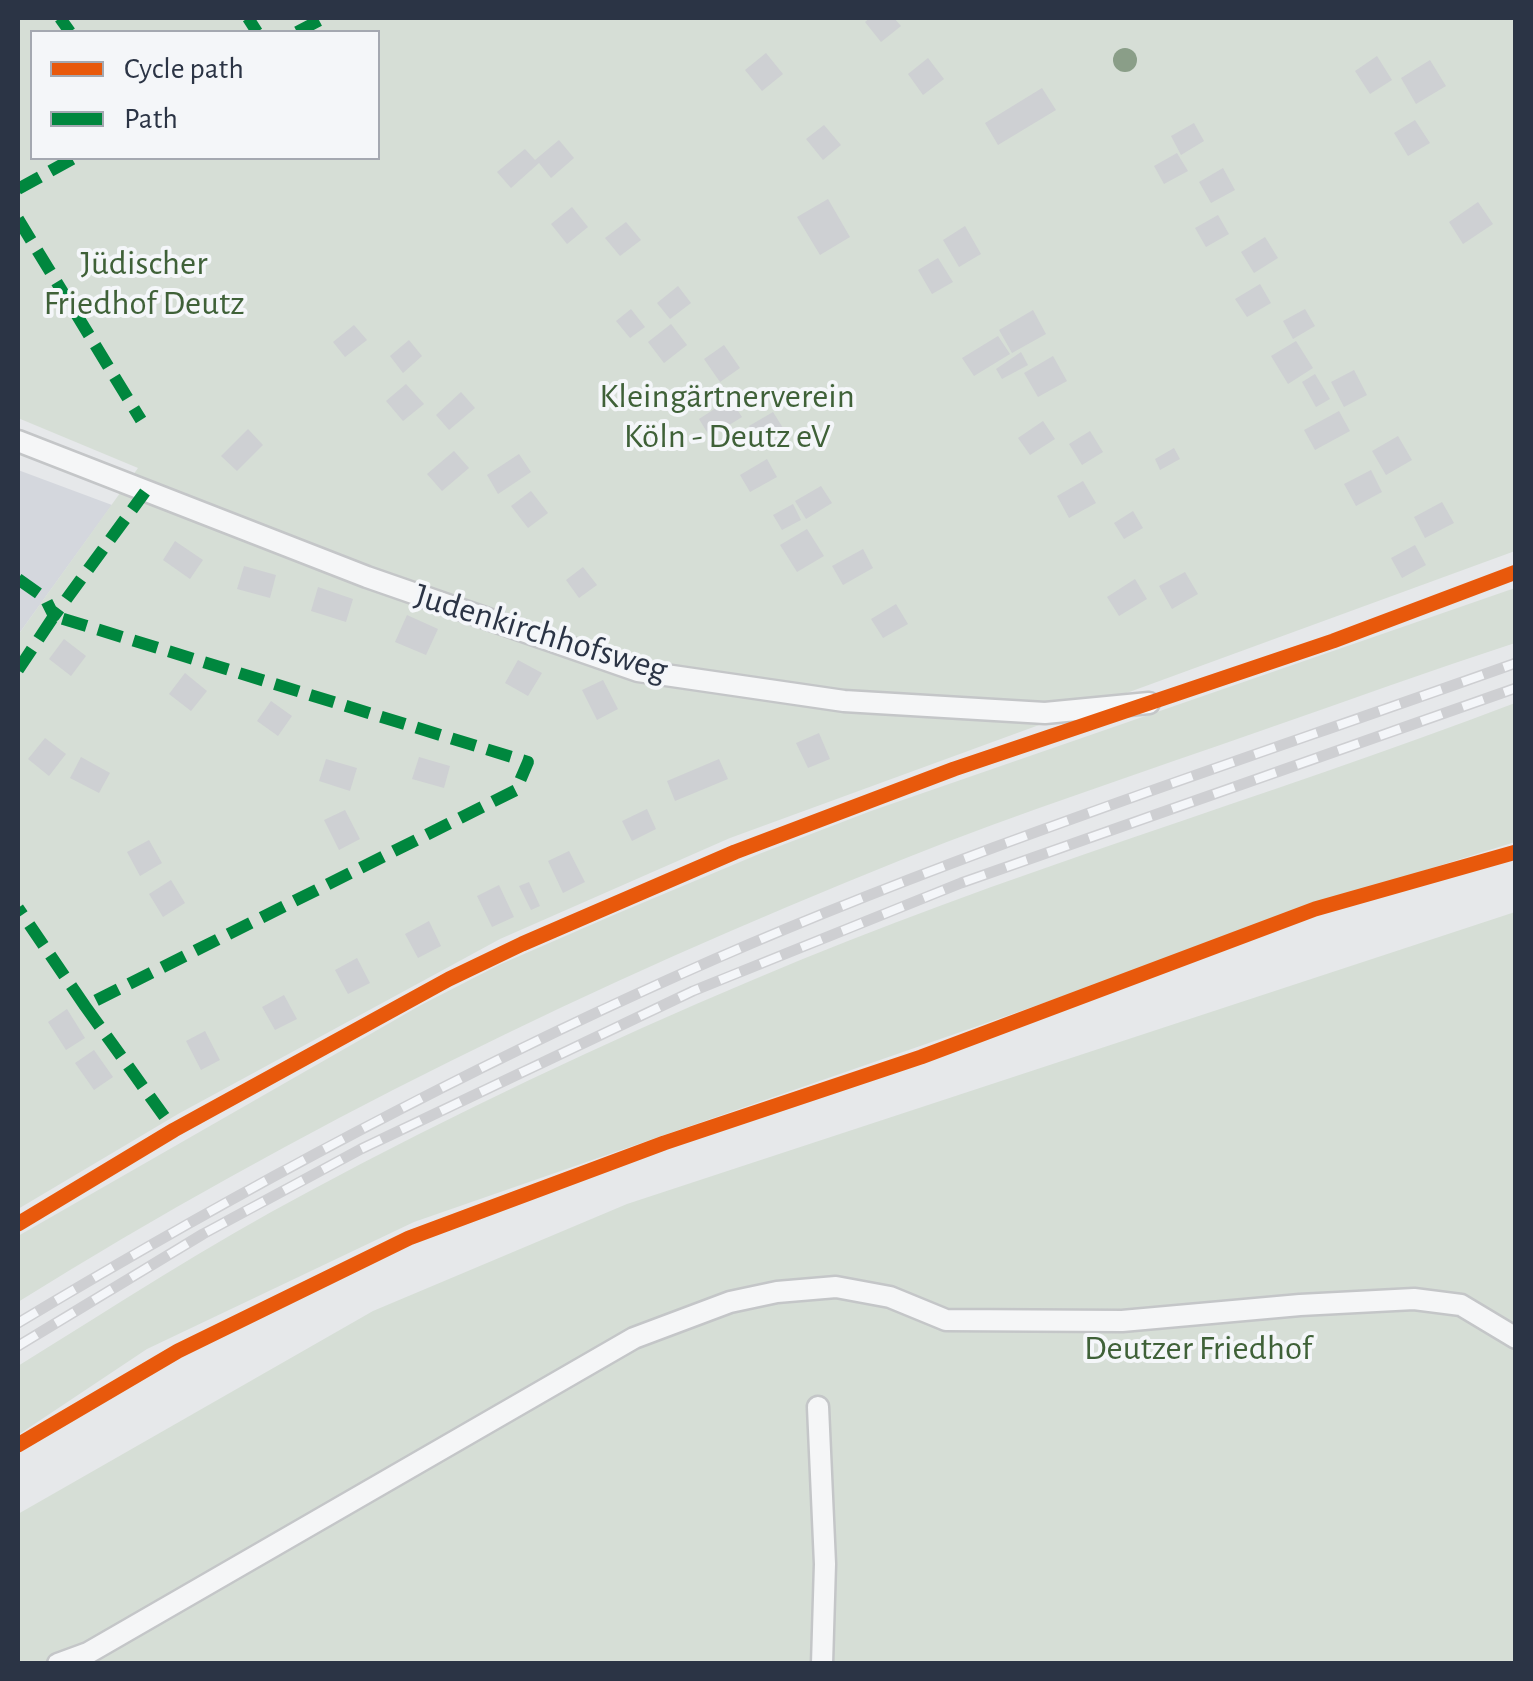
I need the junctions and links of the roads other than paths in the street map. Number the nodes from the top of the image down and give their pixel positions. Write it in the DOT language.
graph roads {
  1 [pos="18,442"];
  2 [pos="1149,703"];
  3 [pos="1516,1338"];
  4 [pos="818,1406"];
  5 [pos="58,1664"];
  6 [pos="822,1664"];
  1 -- 2 [label="lane, Judenkirchhofsweg"];
  3 -- 5 [label="lane"];
  4 -- 6 [label="lane"];
}
